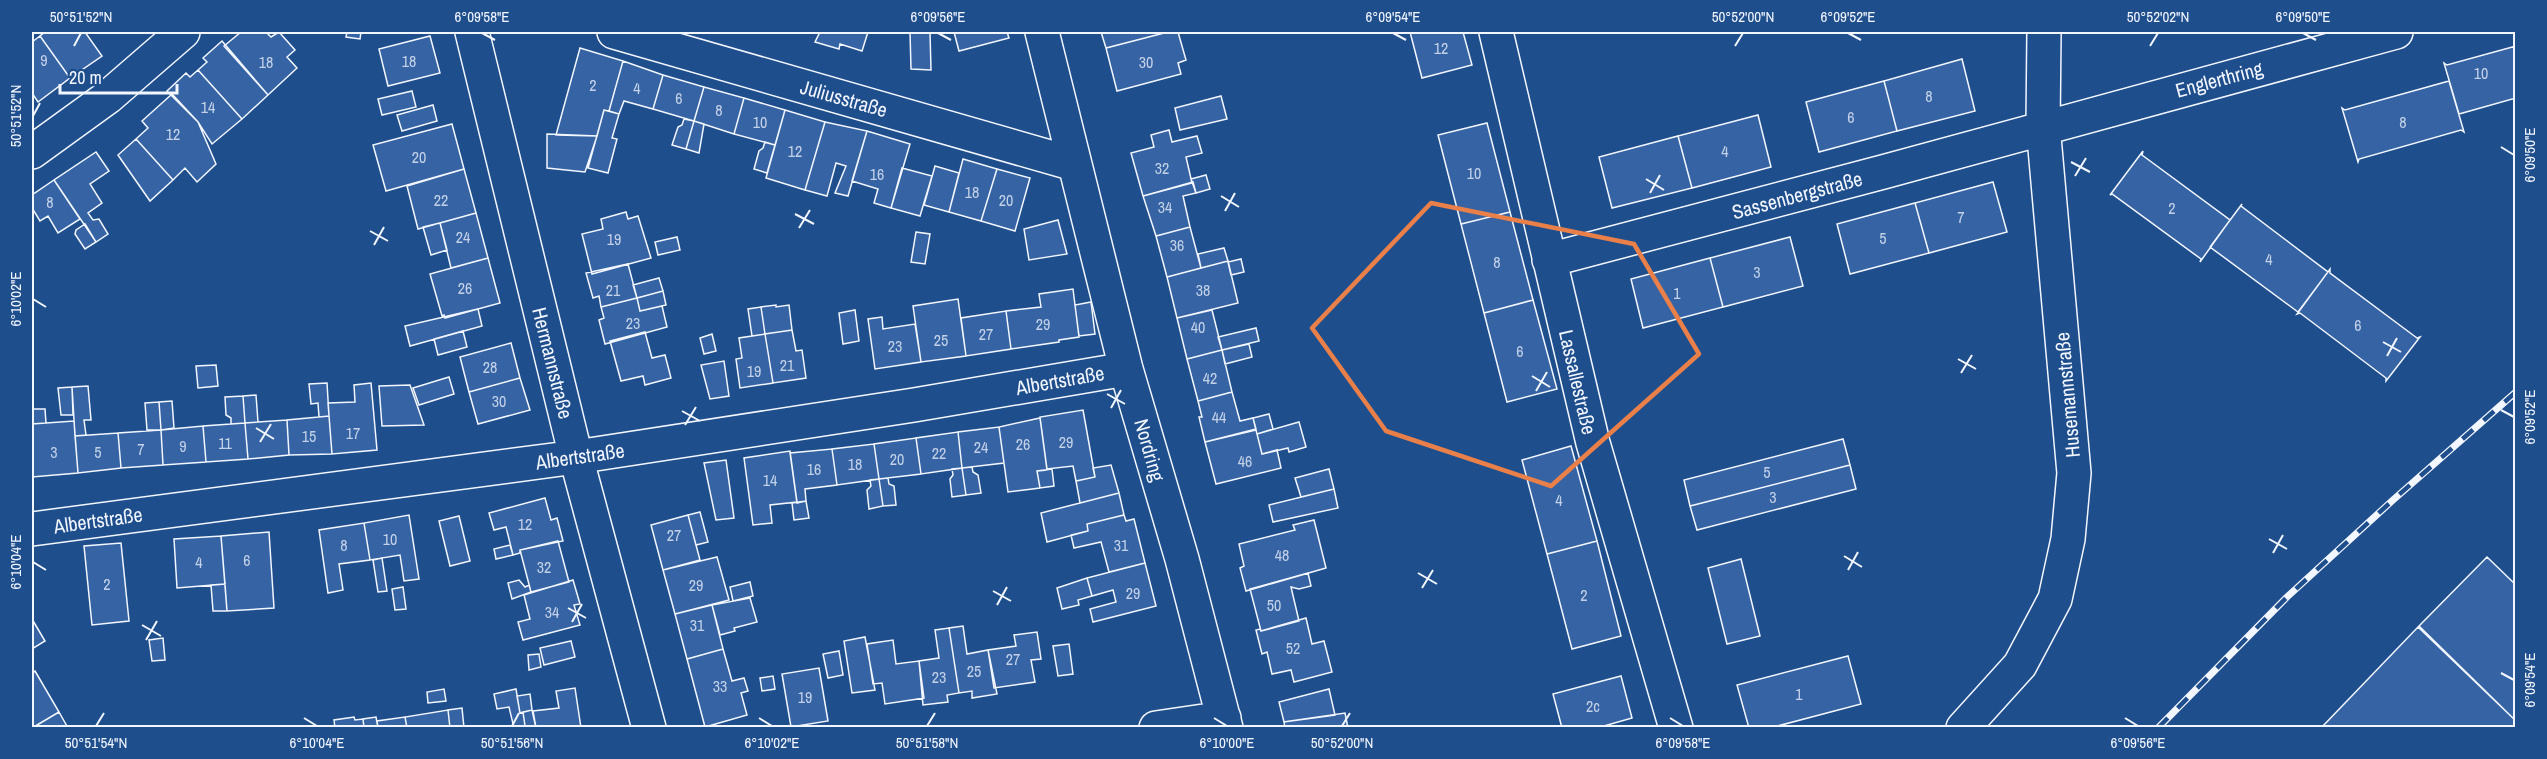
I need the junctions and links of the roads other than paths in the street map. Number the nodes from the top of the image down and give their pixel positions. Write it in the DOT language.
graph roads {
  1 [pos="183,32"];
  2 [pos="472,32"];
  3 [pos="614,32"];
  4 [pos="1042,32"];
  5 [pos="1496,32"];
  6 [pos="2044,32"];
  7 [pos="2396,32"];
  8 [pos="2043,126"];
  9 [pos="32,152"];
  10 [pos="1074,164"];
  11 [pos="1549,260"];
  12 [pos="1126,369"];
  13 [pos="576,457"];
  14 [pos="32,529"];
  15 [pos="1225,723"];
  16 [pos="649,728"];
  17 [pos="1156,728"];
  18 [pos="1676,728"];
  19 [pos="1963,728"];
  1 -- 9 [label="street"];
  2 -- 13 [label="street, Hermannstraße"];
  3 -- 10 [label="street, Juliusstraße"];
  4 -- 10 [label="street, Nordring"];
  5 -- 11 [label="street, Lassallestraße"];
  6 -- 8 [label="street, Husemannstraße"];
  7 -- 8 [label="street, Englerthring"];
  8 -- 11 [label="street, Sassenbergstraße"];
  8 -- 19 [label="street, Husemannstraße"];
  10 -- 12 [label="street, Nordring"];
  11 -- 18 [label="street, Lassallestraße"];
  12 -- 13 [label="street, Albertstraße"];
  12 -- 15 [label="street, Nordring"];
  13 -- 14 [label="street, Albertstraße"];
  13 -- 16 [label="street, Hermannstraße"];
  15 -- 17 [label="street"];
}
